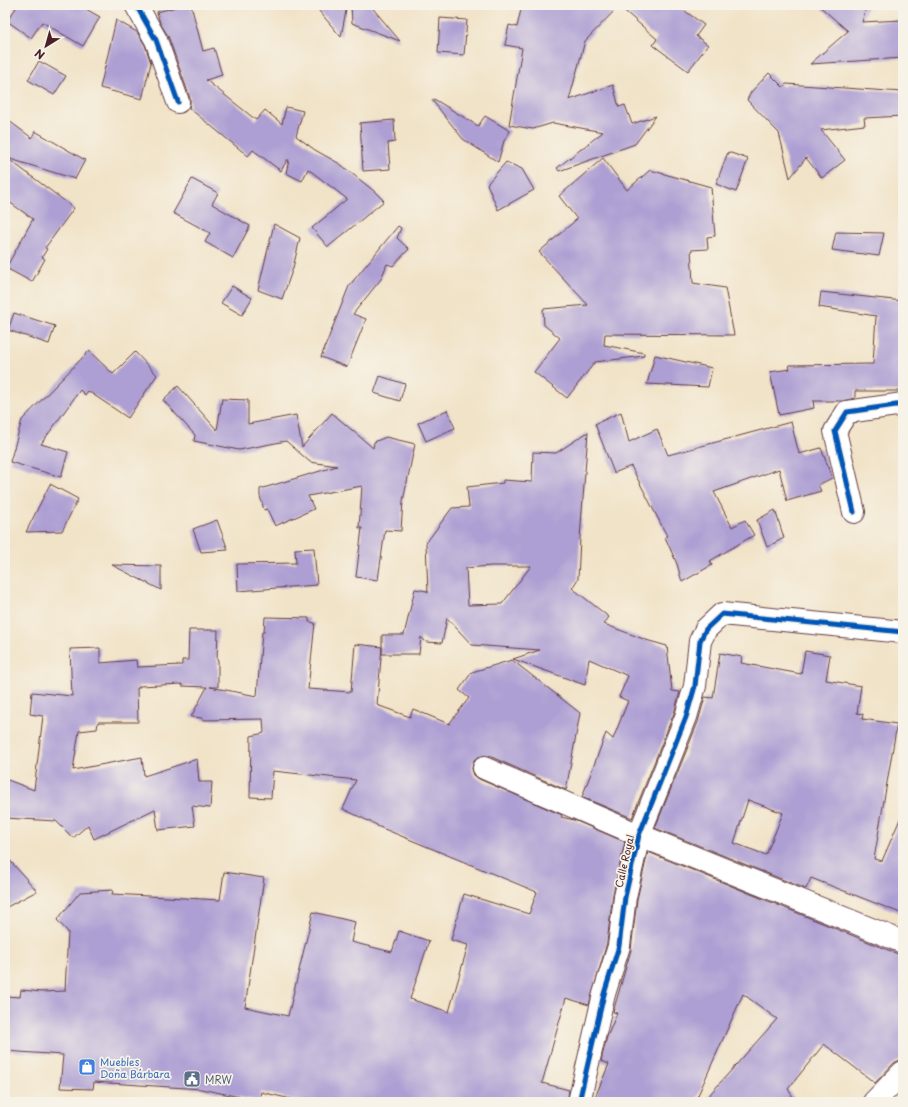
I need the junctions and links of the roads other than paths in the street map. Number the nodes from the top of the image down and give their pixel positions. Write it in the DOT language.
graph roads {
  1 [pos="136,5"];
  2 [pos="178,102"];
  3 [pos="903,404"];
  4 [pos="854,512"];
  5 [pos="903,632"];
  6 [pos="484,768"];
  7 [pos="639,835"];
  8 [pos="903,942"];
  9 [pos="903,1072"];
  10 [pos="579,1102"];
  11 [pos="874,1102"];
  1 -- 2 [label="street"];
  3 -- 4 [label="street"];
  5 -- 7 [label="street, Calle Royal"];
  6 -- 7 [label="street"];
  7 -- 8 [label="street"];
  7 -- 10 [label="street, Calle Royal"];
  9 -- 11 [label="street"];
}
